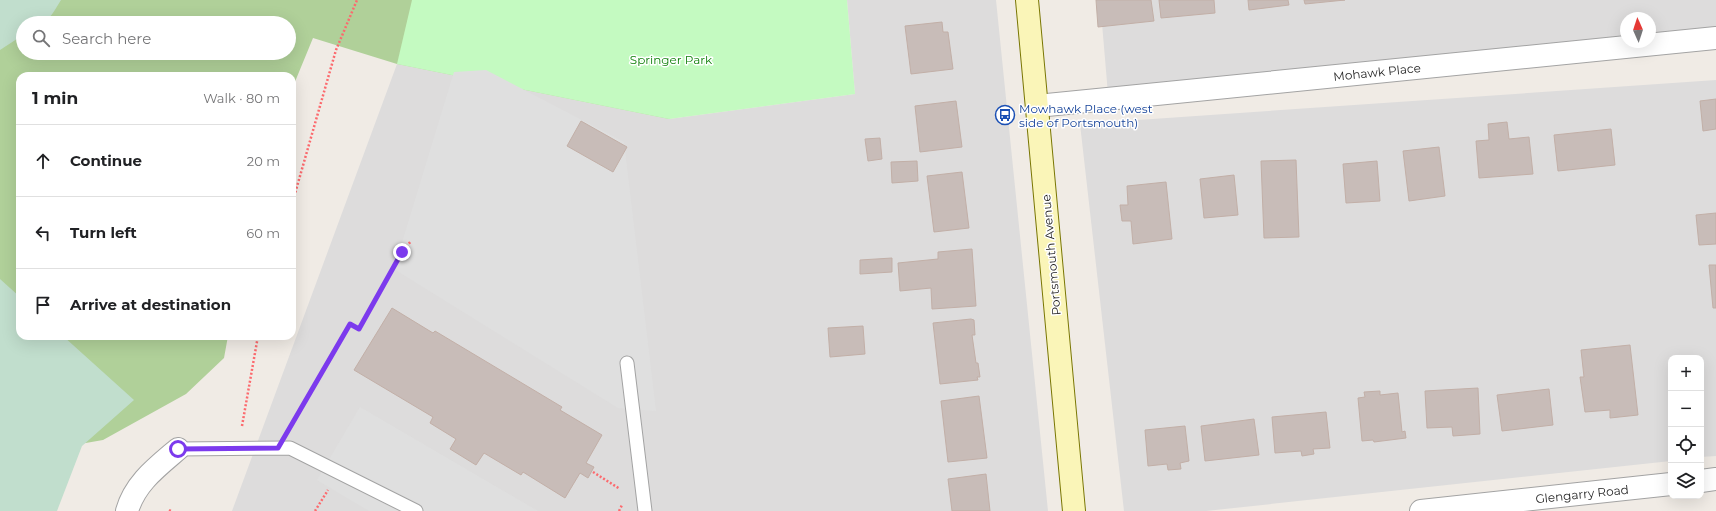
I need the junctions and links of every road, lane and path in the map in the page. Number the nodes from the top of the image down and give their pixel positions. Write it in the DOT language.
graph roads {
  1 [pos="357,0"];
  2 [pos="1027,0"];
  3 [pos="1716,38"];
  4 [pos="1038,106"];
  5 [pos="296,190"];
  6 [pos="411,241"];
  7 [pos="257,340"];
  8 [pos="627,363"];
  9 [pos="278,448"];
  10 [pos="178,449"];
  11 [pos="239,449"];
  12 [pos="1716,479"];
  13 [pos="1704,481"];
  14 [pos="1668,484"];
  15 [pos="126,511"];
  16 [pos="416,511"];
  17 [pos="645,511"];
  18 [pos="1074,511"];
  19 [pos="1421,511"];
  1 -- 5 [label="path"];
  2 -- 4 [label="main road, Portsmouth Avenue"];
  3 -- 4 [label="street, Mohawk Place"];
  4 -- 18 [label="main road, Portsmouth Avenue"];
  6 -- 9 [label="path"];
  7 -- 11 [label="path"];
  8 -- 17 [label="lane"];
  9 -- 11 [label="lane"];
  9 -- 16 [label="lane"];
  10 -- 11 [label="lane"];
  10 -- 15 [label="street"];
  12 -- 13 [label="street"];
  14 -- 19 [label="street, Glengarry Road"];
}
